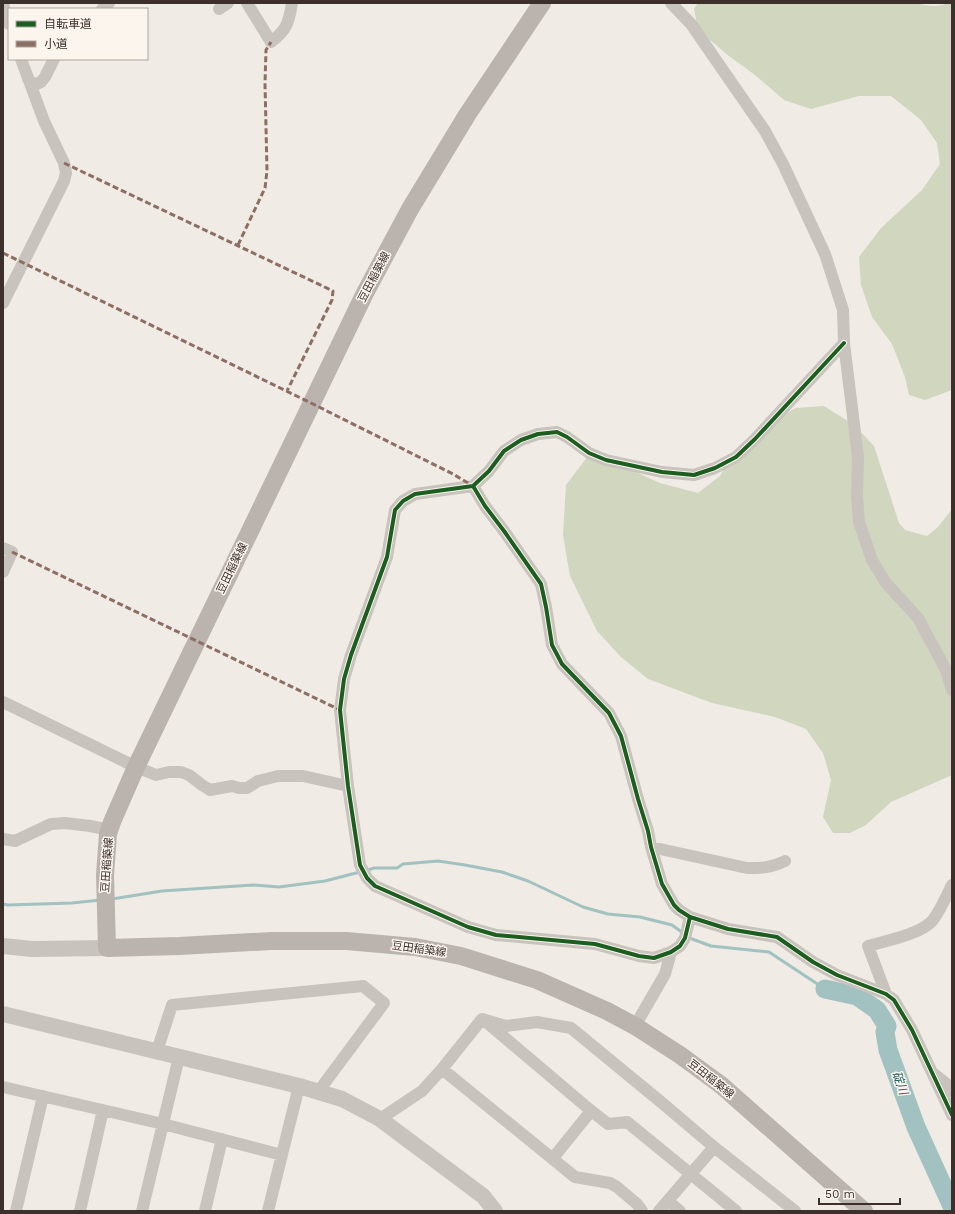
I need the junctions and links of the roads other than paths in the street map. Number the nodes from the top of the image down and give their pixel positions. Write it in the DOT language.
graph roads {
  1 [pos="247,3"];
  2 [pos="292,3"];
  3 [pos="542,3"];
  4 [pos="671,3"];
  5 [pos="3,4"];
  6 [pos="8,21"];
  7 [pos="21,60"];
  8 [pos="54,60"];
  9 [pos="28,79"];
  10 [pos="3,303"];
  11 [pos="844,343"];
  12 [pos="473,486"];
  13 [pos="3,548"];
  14 [pos="3,572"];
  15 [pos="952,690"];
  16 [pos="3,702"];
  17 [pos="136,767"];
  18 [pos="348,786"];
  19 [pos="109,832"];
  20 [pos="3,839"];
  21 [pos="651,847"];
  22 [pos="785,861"];
  23 [pos="952,885"];
  24 [pos="690,917"];
  25 [pos="3,946"];
  26 [pos="107,948"];
  27 [pos="672,952"];
  28 [pos="886,994"];
  29 [pos="3,1014"];
  30 [pos="482,1019"];
  31 [pos="635,1026"];
  32 [pos="157,1051"];
  33 [pos="179,1057"];
  34 [pos="442,1069"];
  35 [pos="932,1072"];
  36 [pos="299,1086"];
  37 [pos="3,1087"];
  38 [pos="952,1091"];
  39 [pos="318,1092"];
  40 [pos="43,1096"];
  41 [pos="103,1110"];
  42 [pos="591,1111"];
  43 [pos="952,1115"];
  44 [pos="380,1119"];
  45 [pos="163,1124"];
  46 [pos="222,1140"];
  47 [pos="714,1147"];
  48 [pos="282,1155"];
  49 [pos="553,1158"];
  50 [pos="692,1174"];
  51 [pos="668,1201"];
  52 [pos="791,1210"];
  53 [pos="16,1211"];
  54 [pos="80,1211"];
  55 [pos="142,1211"];
  56 [pos="205,1211"];
  57 [pos="268,1211"];
  58 [pos="495,1211"];
  59 [pos="642,1211"];
  60 [pos="659,1211"];
  61 [pos="680,1211"];
  62 [pos="736,1211"];
  63 [pos="864,1211"];
  1 -- 2 [label="street"];
  3 -- 17 [label="main road, 豆田稲築線"];
  4 -- 11 [label="street"];
  5 -- 6 [label="street"];
  7 -- 9 [label="street"];
  8 -- 9 [label="street"];
  9 -- 10 [label="street"];
  11 -- 12 [label="street"];
  11 -- 15 [label="street"];
  12 -- 18 [label="street"];
  12 -- 21 [label="street"];
  13 -- 14 [label="street"];
  16 -- 17 [label="street"];
  17 -- 18 [label="street"];
  17 -- 19 [label="main road, 豆田稲築線"];
  18 -- 27 [label="street"];
  19 -- 20 [label="street"];
  19 -- 26 [label="main road, 豆田稲築線"];
  21 -- 22 [label="street"];
  21 -- 24 [label="street"];
  23 -- 28 [label="street"];
  24 -- 27 [label="street"];
  24 -- 28 [label="street"];
  25 -- 26 [label="street"];
  26 -- 31 [label="main road, 豆田稲築線"];
  27 -- 31 [label="street"];
  28 -- 35 [label="street"];
  29 -- 32 [label="street"];
  30 -- 34 [label="street"];
  30 -- 42 [label="street"];
  30 -- 47 [label="street"];
  31 -- 63 [label="main road, 豆田稲築線"];
  32 -- 33 [label="street"];
  32 -- 39 [label="street"];
  33 -- 36 [label="street"];
  33 -- 45 [label="street"];
  34 -- 44 [label="street"];
  34 -- 49 [label="street"];
  35 -- 38 [label="street"];
  35 -- 43 [label="street"];
  36 -- 39 [label="street"];
  36 -- 48 [label="street"];
  37 -- 40 [label="street"];
  39 -- 44 [label="street"];
  40 -- 41 [label="street"];
  40 -- 53 [label="street"];
  41 -- 45 [label="street"];
  41 -- 54 [label="street"];
  42 -- 49 [label="street"];
  42 -- 50 [label="street"];
  44 -- 58 [label="street"];
  45 -- 46 [label="street"];
  45 -- 55 [label="street"];
  46 -- 48 [label="street"];
  46 -- 56 [label="street"];
  47 -- 50 [label="street"];
  47 -- 52 [label="street"];
  48 -- 57 [label="street"];
  49 -- 59 [label="street"];
  50 -- 51 [label="street"];
  50 -- 62 [label="street"];
  51 -- 60 [label="street"];
  51 -- 61 [label="street"];
}
